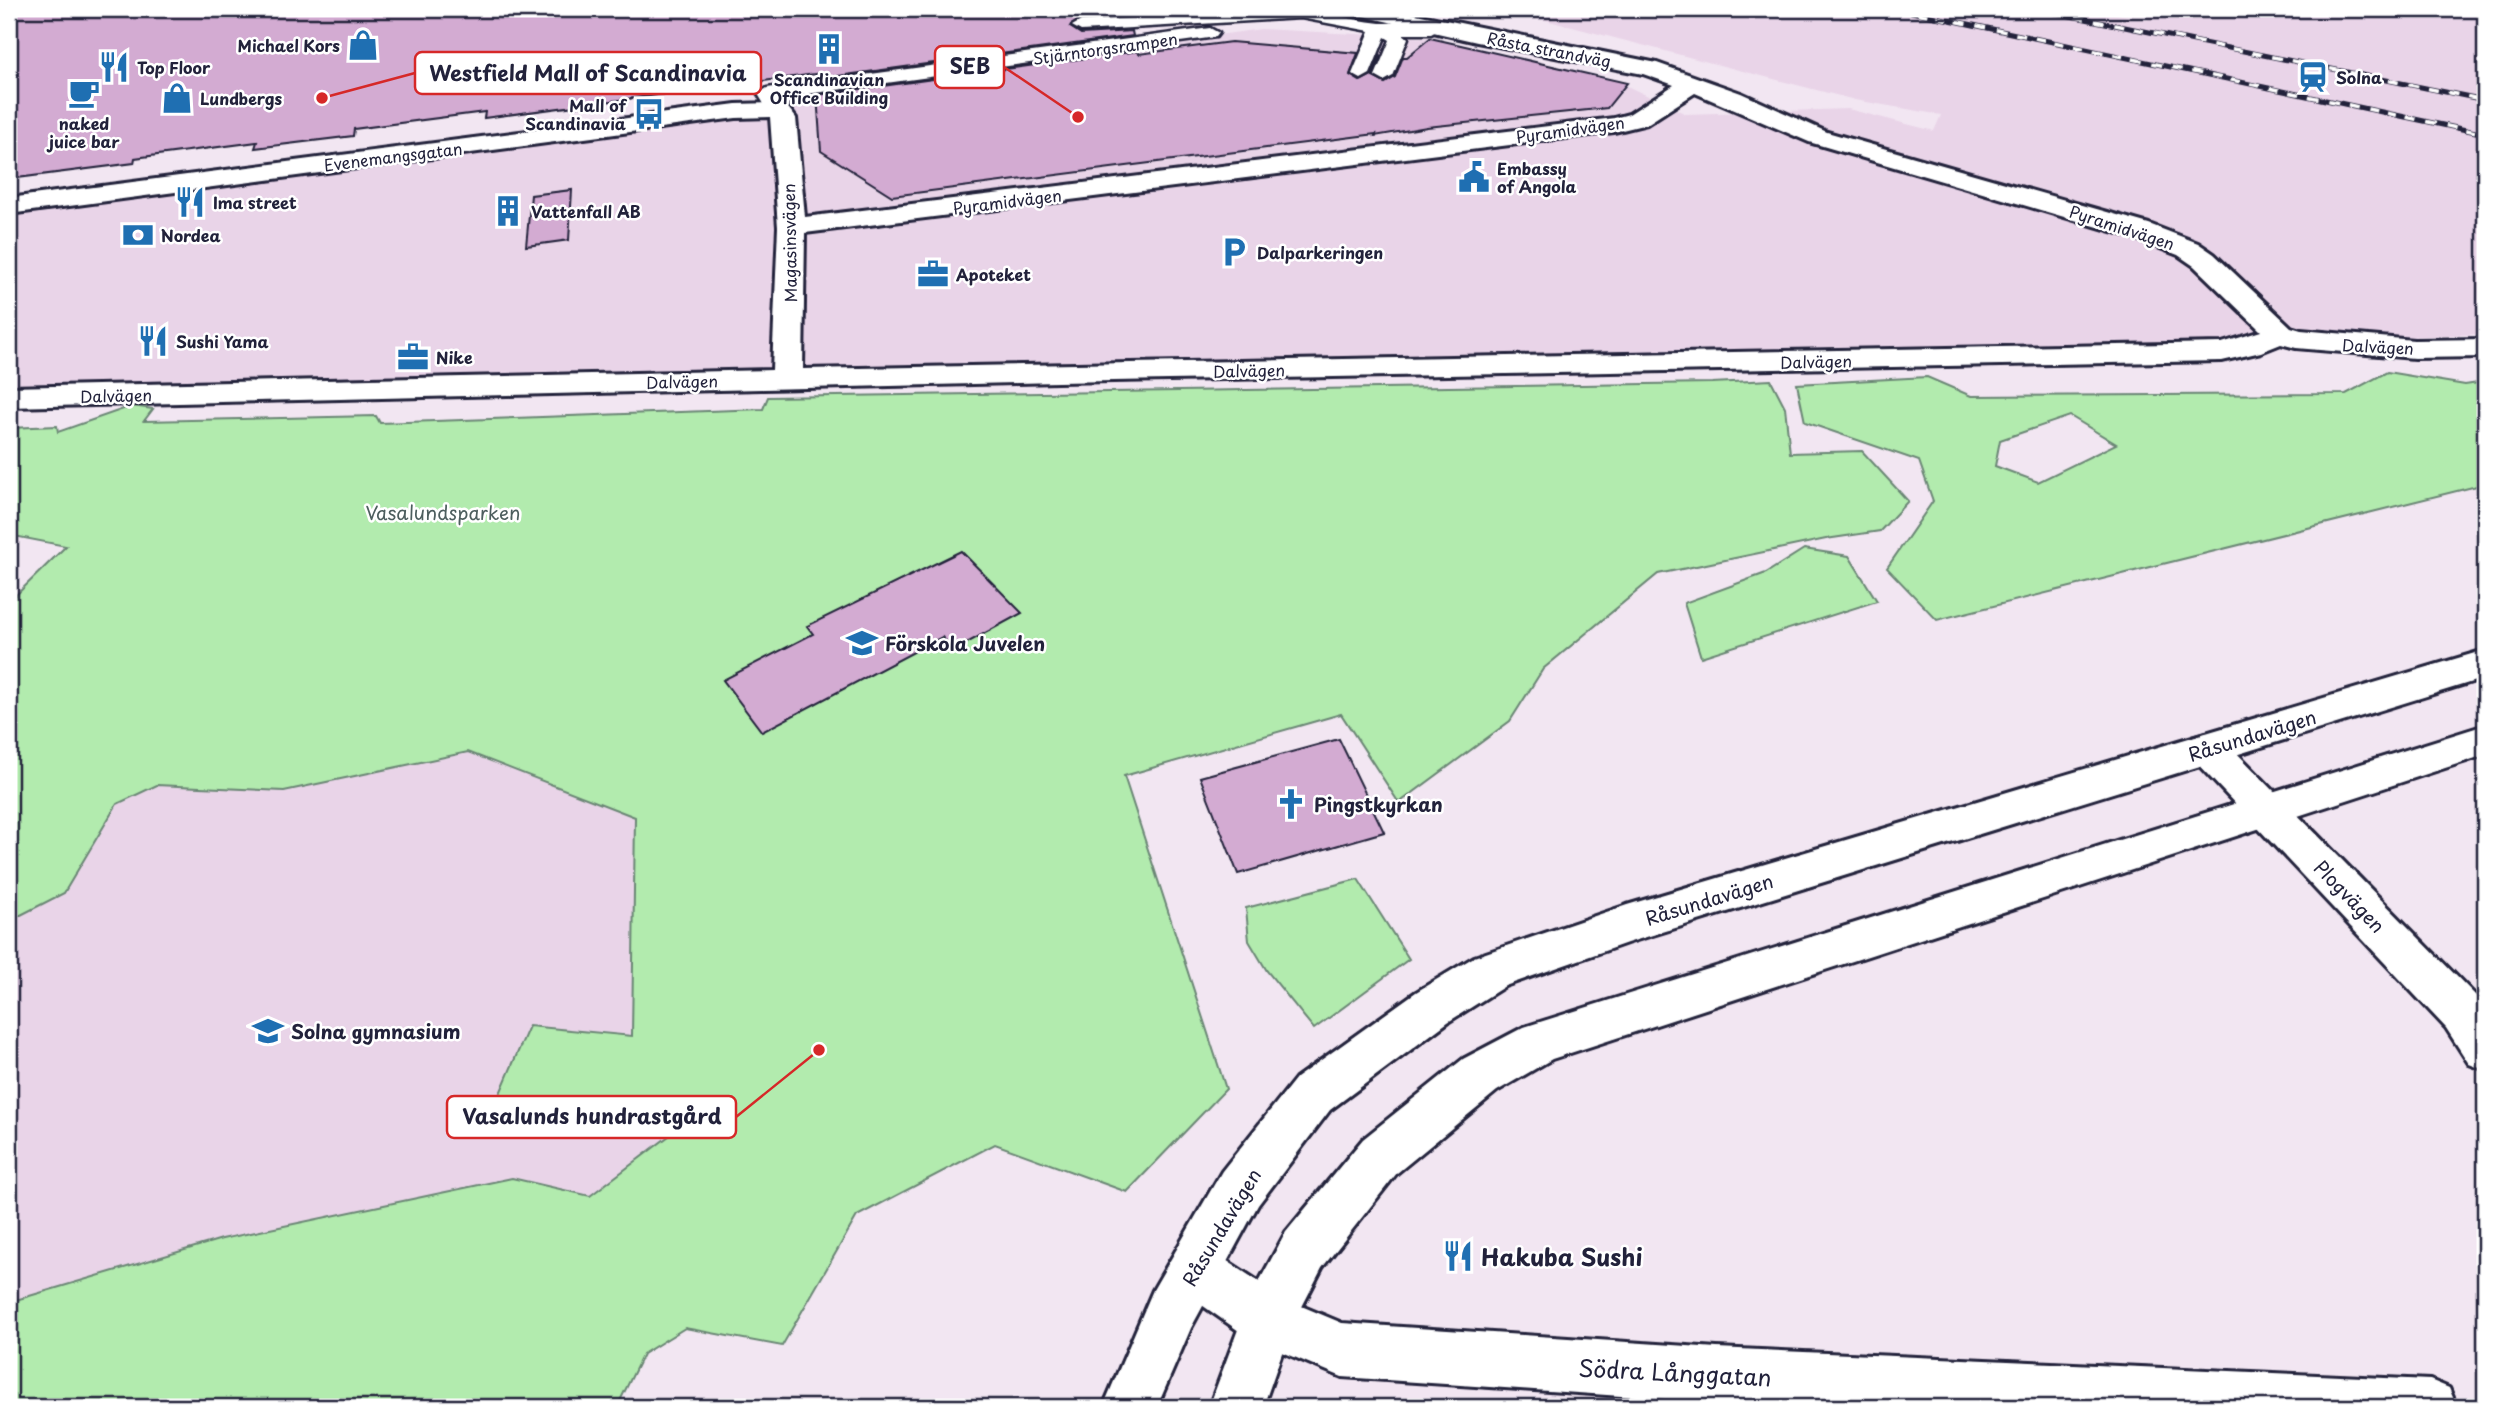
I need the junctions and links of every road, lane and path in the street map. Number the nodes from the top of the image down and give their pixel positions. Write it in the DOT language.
graph roads {
  1 [pos="1363,9"];
  2 [pos="1081,26"];
  3 [pos="1380,28"];
  4 [pos="1431,29"];
  5 [pos="1210,33"];
  6 [pos="1399,37"];
  7 [pos="1419,47"];
  8 [pos="1364,67"];
  9 [pos="1386,70"];
  10 [pos="1693,83"];
  11 [pos="777,110"];
  12 [pos="9,206"];
  13 [pos="792,228"];
  14 [pos="2281,333"];
  15 [pos="2485,348"];
  16 [pos="787,380"];
  17 [pos="9,397"];
  18 [pos="2485,664"];
  19 [pos="2485,740"];
  20 [pos="2207,748"];
  21 [pos="2268,810"];
  22 [pos="2485,1049"];
  23 [pos="1194,1269"];
  24 [pos="1268,1319"];
  25 [pos="1720,1391"];
  26 [pos="1130,1407"];
  27 [pos="1236,1407"];
  28 [pos="2430,1407"];
  1 -- 10 [label="street, Råsta strandväg"];
  2 -- 3 [label="street"];
  3 -- 4 [label="street"];
  3 -- 6 [label="street"];
  3 -- 8 [label="street"];
  5 -- 11 [label="street, Stjärntorgsrampen"];
  6 -- 7 [label="street"];
  6 -- 9 [label="street"];
  10 -- 13 [label="street, Pyramidvägen"];
  10 -- 14 [label="street, Pyramidvägen"];
  11 -- 12 [label="street, Evenemangsgatan"];
  11 -- 13 [label="street, Magasinsvägen"];
  13 -- 16 [label="street, Magasinsvägen"];
  14 -- 15 [label="street, Dalvägen"];
  14 -- 16 [label="street, Dalvägen"];
  16 -- 17 [label="street, Dalvägen"];
  18 -- 20 [label="street, Råsundavägen"];
  19 -- 21 [label="street"];
  20 -- 21 [label="street, Plogvägen"];
  20 -- 23 [label="street, Råsundavägen"];
  21 -- 22 [label="street, Plogvägen"];
  21 -- 24 [label="street"];
  23 -- 24 [label="street, Södra Långgatan"];
  23 -- 26 [label="street, Råsundavägen"];
  24 -- 25 [label="street, Södra Långgatan"];
  24 -- 27 [label="street"];
  25 -- 28 [label="street, Södra Långgatan"];
}
